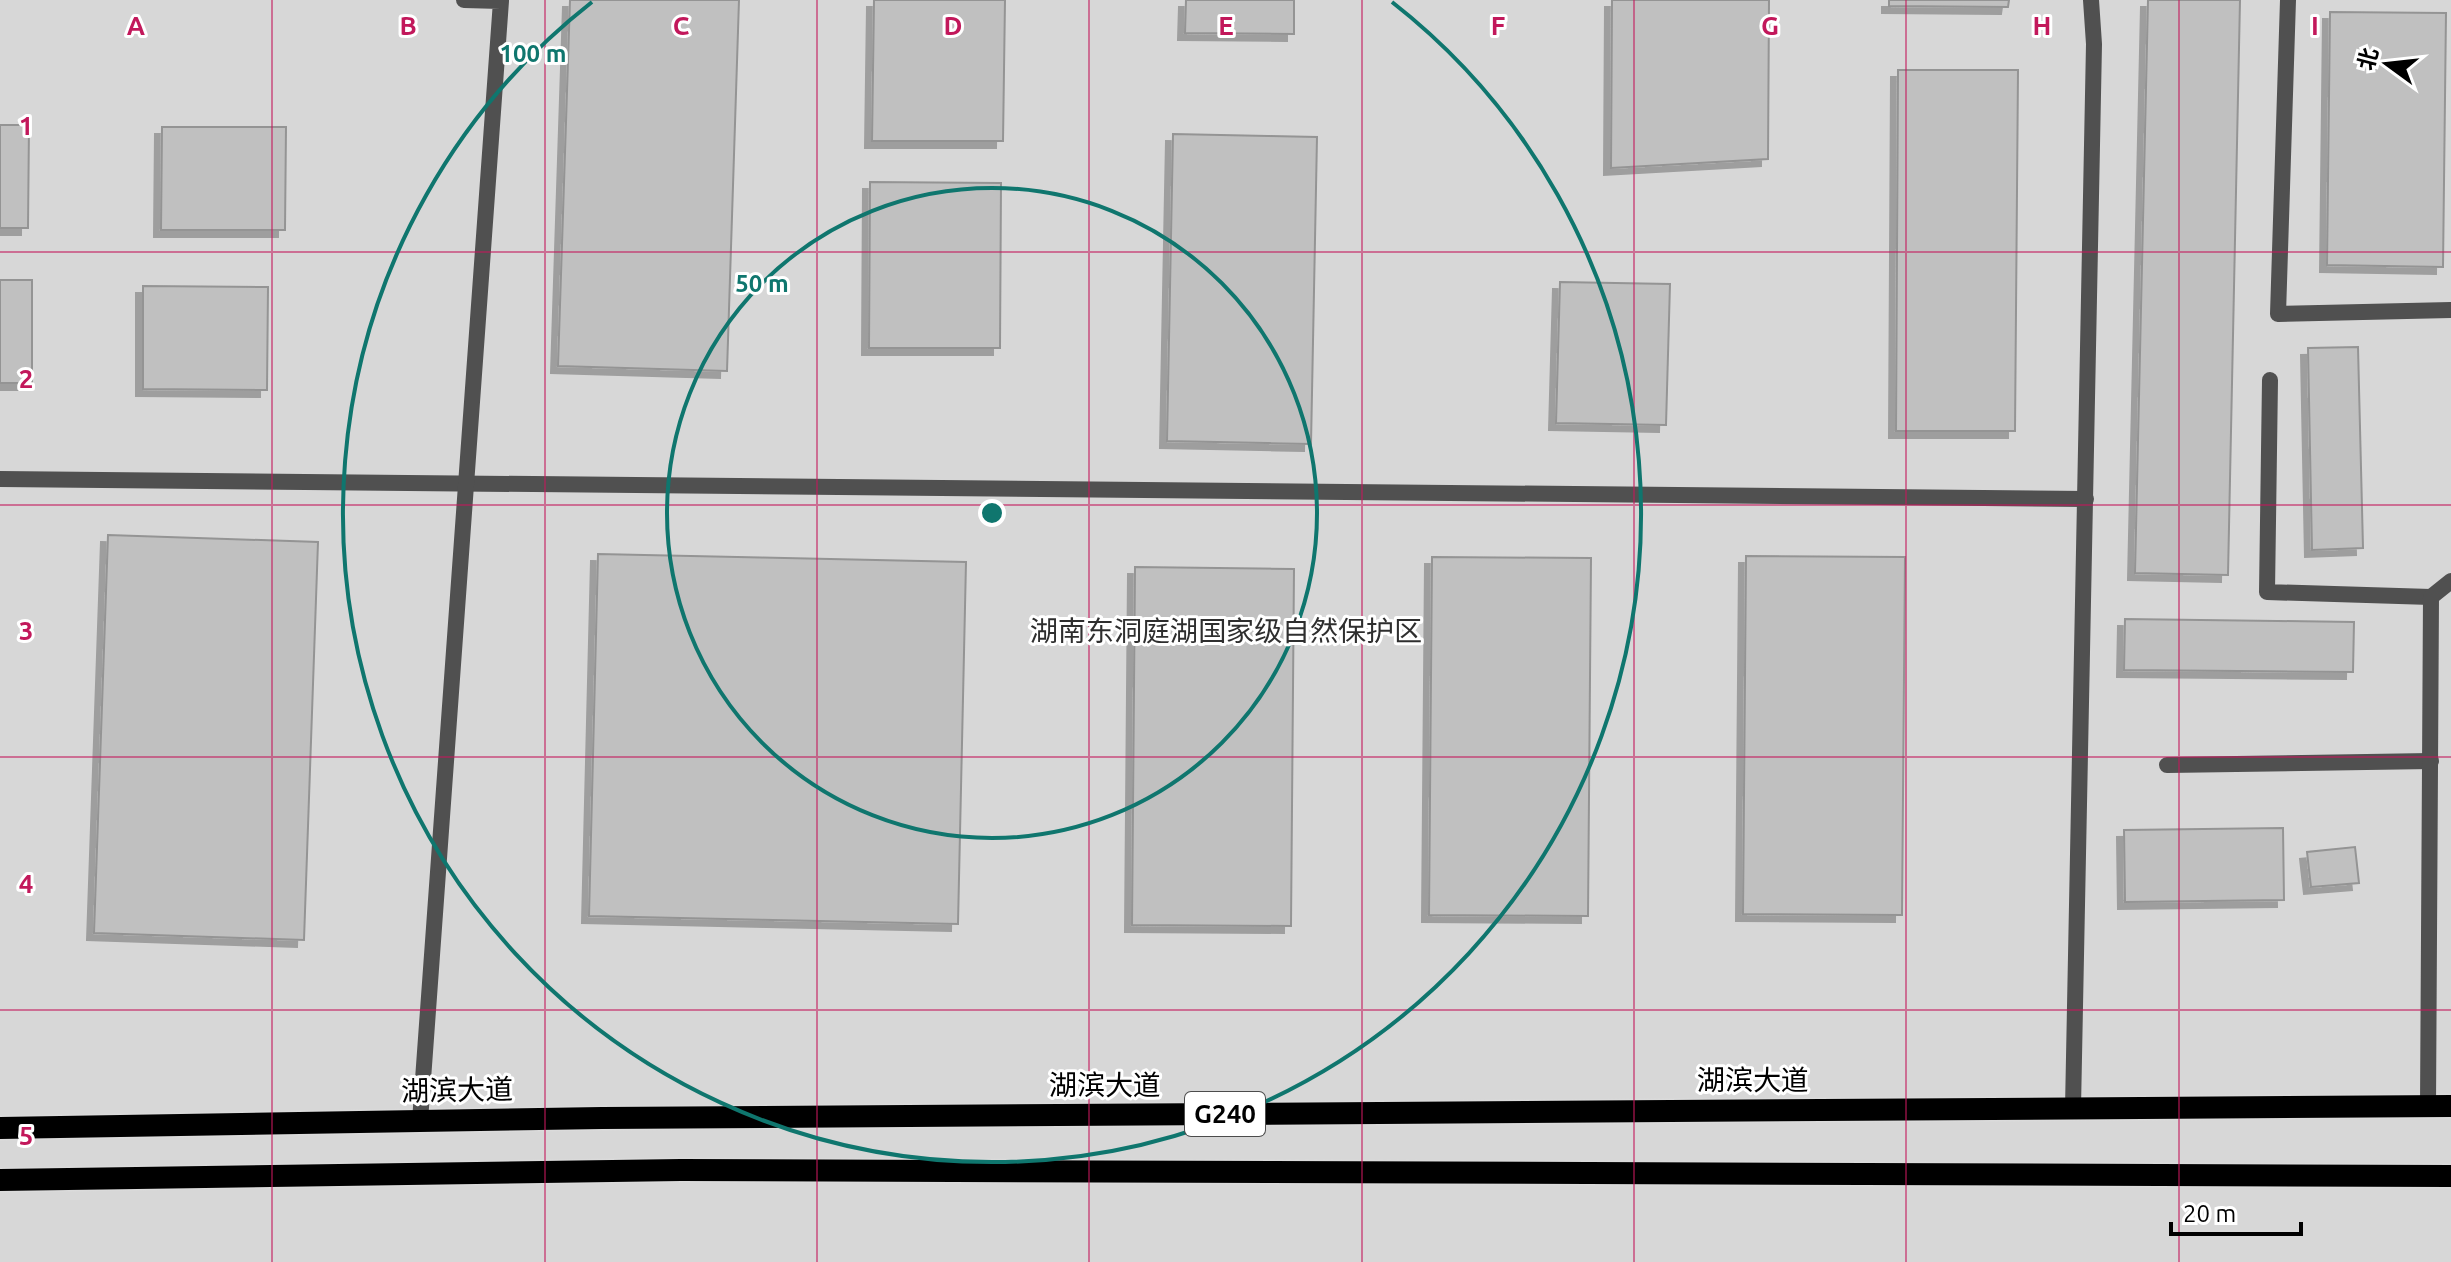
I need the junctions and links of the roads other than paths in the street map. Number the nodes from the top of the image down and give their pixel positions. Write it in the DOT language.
graph roads {
  1 [pos="464,0"];
  2 [pos="2091,0"];
  3 [pos="2288,0"];
  4 [pos="2451,310"];
  5 [pos="2270,380"];
  6 [pos="0,479"];
  7 [pos="2086,499"];
  8 [pos="2451,581"];
  9 [pos="2431,597"];
  10 [pos="2431,761"];
  11 [pos="2167,765"];
  12 [pos="2428,1106"];
  13 [pos="2451,1106"];
  14 [pos="2073,1108"];
  15 [pos="420,1121"];
  16 [pos="0,1128"];
  17 [pos="2451,1176"];
  18 [pos="0,1180"];
  1 -- 15 [label="street"];
  2 -- 7 [label="street"];
  3 -- 4 [label="street"];
  5 -- 9 [label="street"];
  6 -- 7 [label="street"];
  7 -- 14 [label="street"];
  8 -- 9 [label="street"];
  9 -- 10 [label="street"];
  10 -- 11 [label="street"];
  10 -- 12 [label="street"];
  12 -- 13 [label="highway, 湖滨大道 / G240"];
  12 -- 14 [label="highway, 湖滨大道 / G240"];
  14 -- 15 [label="highway, 湖滨大道 / G240"];
  15 -- 16 [label="highway, 湖滨大道 / G240"];
  17 -- 18 [label="highway, G240"];
}
